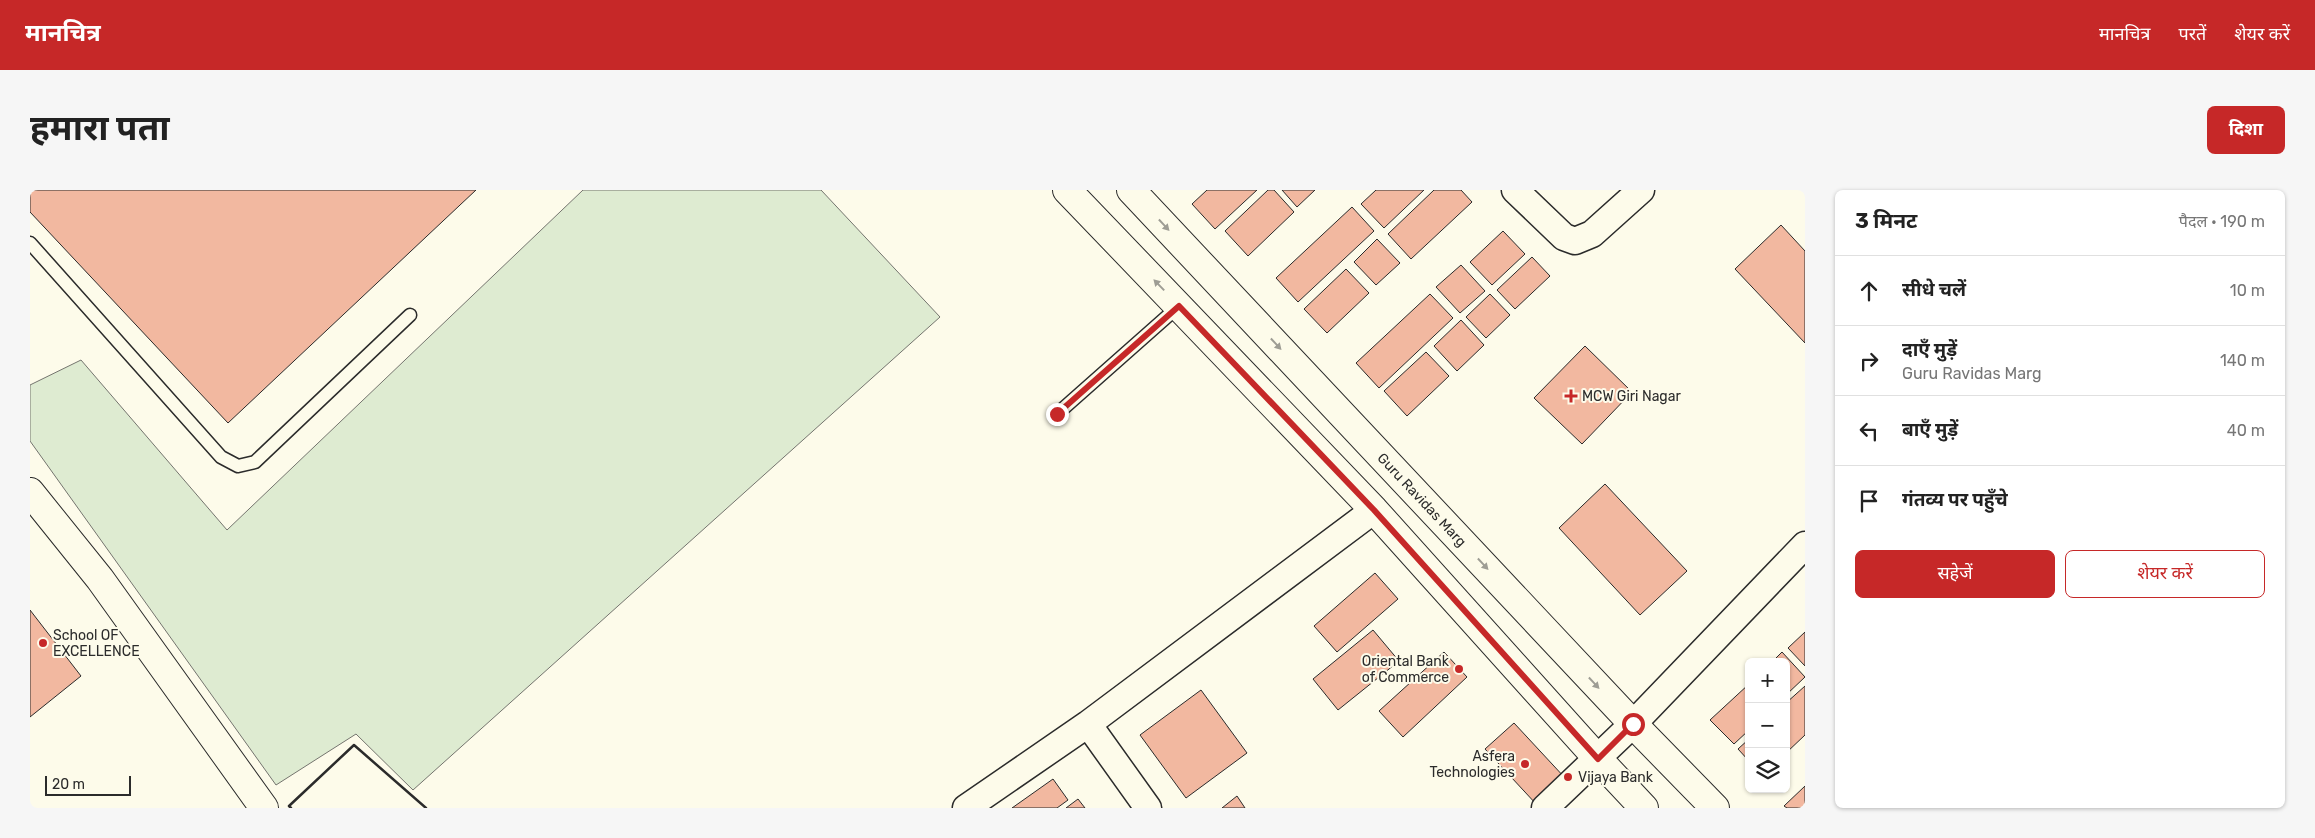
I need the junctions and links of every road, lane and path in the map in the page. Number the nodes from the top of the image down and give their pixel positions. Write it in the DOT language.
graph roads {
  1 [pos="1067,190"];
  2 [pos="1131,190"];
  3 [pos="1515,190"];
  4 [pos="1641,190"];
  5 [pos="30,243"];
  6 [pos="1179,306"];
  7 [pos="410,315"];
  8 [pos="1057,414"];
  9 [pos="30,492"];
  10 [pos="1374,510"];
  11 [pos="1805,545"];
  12 [pos="1088,724"];
  13 [pos="1633,724"];
  14 [pos="1598,759"];
  15 [pos="970,807"];
  16 [pos="264,808"];
  17 [pos="1148,808"];
  18 [pos="1545,808"];
  19 [pos="1644,808"];
  20 [pos="1715,808"];
  6 -- 1 [label="main road, one-way"];
  2 -- 13 [label="main road, Guru Ravidas Marg, one-way"];
  3 -- 4 [label="street"];
  5 -- 7 [label="lane"];
  6 -- 8 [label="lane"];
  6 -- 10 [label="main road"];
  9 -- 16 [label="main road"];
  10 -- 12 [label="street"];
  10 -- 14 [label="main road"];
  11 -- 13 [label="street"];
  12 -- 15 [label="street"];
  12 -- 17 [label="street"];
  13 -- 14 [label="street"];
  13 -- 20 [label="main road, Guru Ravidas Marg"];
  14 -- 18 [label="street"];
  14 -- 19 [label="main road"];
}
